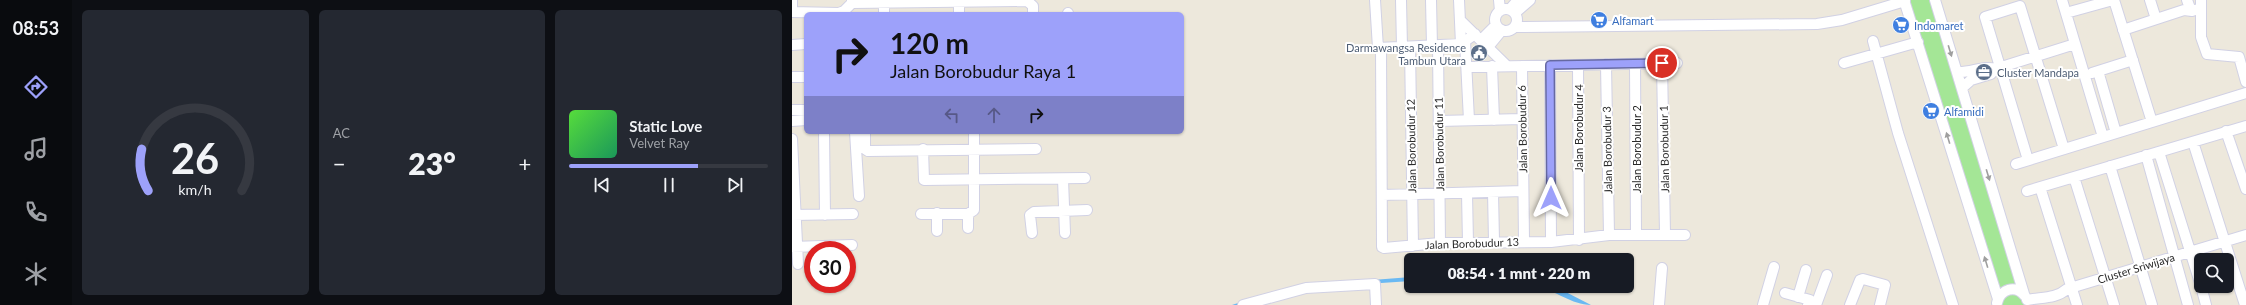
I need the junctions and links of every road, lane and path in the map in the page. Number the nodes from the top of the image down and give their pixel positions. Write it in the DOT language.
graph roads {
  1 [pos="792,0"];
  2 [pos="1375,0"];
  3 [pos="1402,0"];
  4 [pos="1431,0"];
  5 [pos="1459,0"];
  6 [pos="1500,0"];
  7 [pos="1518,0"];
  8 [pos="1530,0"];
  9 [pos="1935,0"];
  10 [pos="2062,0"];
  11 [pos="2113,0"];
  12 [pos="2150,0"];
  13 [pos="2187,0"];
  14 [pos="852,1"];
  15 [pos="953,1"];
  16 [pos="990,1"];
  17 [pos="1904,1"];
  18 [pos="884,2"];
  19 [pos="918,2"];
  20 [pos="2201,4"];
  21 [pos="2078,5"];
  22 [pos="1508,11"];
  23 [pos="2191,11"];
  24 [pos="792,12"];
  25 [pos="804,12"];
  26 [pos="842,12"];
  27 [pos="958,12"];
  28 [pos="1033,12"];
  29 [pos="2066,13"];
  30 [pos="2156,19"];
  31 [pos="1460,20"];
  32 [pos="1515,26"];
  33 [pos="1499,28"];
  34 [pos="2124,30"];
  35 [pos="1481,41"];
  36 [pos="1873,41"];
  37 [pos="1918,42"];
  38 [pos="1463,43"];
  39 [pos="804,44"];
  40 [pos="2075,44"];
  41 [pos="792,45"];
  42 [pos="1435,46"];
  43 [pos="1378,47"];
  44 [pos="1406,47"];
  45 [pos="1876,54"];
  46 [pos="2037,56"];
  47 [pos="2242,56"];
  48 [pos="2133,60"];
  49 [pos="1662,63"];
  50 [pos="1677,63"];
  51 [pos="1844,63"];
  52 [pos="1606,64"];
  53 [pos="1635,64"];
  54 [pos="1550,65"];
  55 [pos="1578,65"];
  56 [pos="1492,66"];
  57 [pos="1507,66"];
  58 [pos="1522,66"];
  59 [pos="1467,67"];
  60 [pos="1998,68"];
  61 [pos="2098,71"];
  62 [pos="1957,72"];
  63 [pos="1970,76"];
  64 [pos="2085,76"];
  65 [pos="792,77"];
  66 [pos="804,77"];
  67 [pos="2246,82"];
  68 [pos="1962,88"];
  69 [pos="2246,93"];
  70 [pos="792,110"];
  71 [pos="804,110"];
  72 [pos="1522,119"];
  73 [pos="804,120"];
  74 [pos="1468,120"];
  75 [pos="1494,120"];
  76 [pos="792,121"];
  77 [pos="1438,121"];
  78 [pos="2152,122"];
  79 [pos="2246,126"];
  80 [pos="2226,132"];
  81 [pos="2116,133"];
  82 [pos="824,134"];
  83 [pos="855,134"];
  84 [pos="865,134"];
  85 [pos="974,134"];
  86 [pos="2103,137"];
  87 [pos="792,139"];
  88 [pos="2193,142"];
  89 [pos="923,149"];
  90 [pos="974,149"];
  91 [pos="1036,149"];
  92 [pos="2064,149"];
  93 [pos="2159,152"];
  94 [pos="2146,155"];
  95 [pos="2028,160"];
  96 [pos="2016,164"];
  97 [pos="2110,166"];
  98 [pos="2074,177"];
  99 [pos="1085,178"];
  100 [pos="1064,179"];
  101 [pos="974,181"];
  102 [pos="2040,187"];
  103 [pos="2246,189"];
  104 [pos="1523,191"];
  105 [pos="2027,191"];
  106 [pos="1493,192"];
  107 [pos="1467,193"];
  108 [pos="1412,194"];
  109 [pos="1439,194"];
  110 [pos="1382,195"];
  111 [pos="859,196"];
  112 [pos="1064,210"];
  113 [pos="1087,210"];
  114 [pos="938,213"];
  115 [pos="853,214"];
  116 [pos="921,214"];
  117 [pos="968,214"];
  118 [pos="794,215"];
  119 [pos="825,215"];
  120 [pos="968,228"];
  121 [pos="938,231"];
  122 [pos="1032,233"];
  123 [pos="1065,233"];
  124 [pos="1665,234"];
  125 [pos="1609,235"];
  126 [pos="1636,235"];
  127 [pos="1685,235"];
  128 [pos="2246,235"];
  129 [pos="1579,240"];
  130 [pos="1494,241"];
  131 [pos="1524,241"];
  132 [pos="2225,241"];
  133 [pos="1551,242"];
  134 [pos="1440,243"];
  135 [pos="1468,243"];
  136 [pos="1413,246"];
  137 [pos="795,247"];
  138 [pos="2191,250"];
  139 [pos="2175,257"];
  140 [pos="2194,261"];
  141 [pos="798,264"];
  142 [pos="1774,267"];
  143 [pos="2141,267"];
  144 [pos="1662,268"];
  145 [pos="1806,270"];
  146 [pos="1827,275"];
  147 [pos="2107,278"];
  148 [pos="2070,288"];
  149 [pos="1785,293"];
  150 [pos="2203,293"];
  151 [pos="1798,297"];
  152 [pos="2029,299"];
  153 [pos="1998,302"];
  154 [pos="1243,305"];
  155 [pos="1376,305"];
  156 [pos="1660,305"];
  157 [pos="1763,305"];
  158 [pos="1808,305"];
  159 [pos="1816,305"];
  160 [pos="1850,305"];
  161 [pos="1880,305"];
  162 [pos="1953,305"];
  163 [pos="2077,305"];
  164 [pos="2114,305"];
  165 [pos="2152,305"];
  166 [pos="2188,305"];
  167 [pos="2206,305"];
  168 [pos="2245,305"];
  1 -- 24 [label="street"];
  2 -- 43 [label="street, Jalan Borobudur 13"];
  3 -- 44 [label="street, Jalan Borobudur 12"];
  4 -- 42 [label="street, Jalan Borobudur 11"];
  5 -- 31 [label="street"];
  6 -- 22 [label="street"];
  7 -- 22 [label="street"];
  8 -- 22 [label="street"];
  9 -- 62 [label="street, one-way"];
  10 -- 29 [label="street"];
  11 -- 21 [label="street"];
  11 -- 34 [label="street"];
  12 -- 30 [label="street"];
  13 -- 23 [label="street"];
  14 -- 18 [label="street"];
  14 -- 26 [label="street"];
  15 -- 16 [label="street"];
  15 -- 19 [label="street"];
  15 -- 27 [label="street"];
  16 -- 28 [label="street"];
  17 -- 32 [label="street"];
  17 -- 37 [label="street"];
  18 -- 19 [label="street"];
  20 -- 23 [label="street"];
  20 -- 47 [label="street"];
  21 -- 29 [label="street"];
  22 -- 32 [label="street"];
  22 -- 33 [label="street"];
  23 -- 30 [label="street"];
  24 -- 25 [label="street"];
  29 -- 40 [label="street"];
  30 -- 34 [label="street"];
  31 -- 35 [label="street"];
  31 -- 38 [label="street"];
  32 -- 33 [label="street"];
  33 -- 35 [label="street"];
  34 -- 48 [label="street"];
  35 -- 38 [label="street"];
  35 -- 57 [label="street"];
  36 -- 45 [label="street"];
  37 -- 45 [label="street"];
  153 -- 37 [label="street, one-way"];
  38 -- 42 [label="street"];
  38 -- 59 [label="street"];
  39 -- 41 [label="street"];
  40 -- 46 [label="street"];
  40 -- 64 [label="street"];
  42 -- 44 [label="street"];
  42 -- 77 [label="street, Jalan Borobudur 11"];
  43 -- 44 [label="street"];
  43 -- 110 [label="street, Jalan Borobudur 13"];
  44 -- 108 [label="street, Jalan Borobudur 12"];
  45 -- 51 [label="street"];
  45 -- 162 [label="street"];
  46 -- 60 [label="street"];
  46 -- 60 [label="street"];
  46 -- 92 [label="street"];
  47 -- 67 [label="street"];
  48 -- 61 [label="street"];
  48 -- 78 [label="street"];
  49 -- 50 [label="street"];
  49 -- 53 [label="street"];
  49 -- 124 [label="street, Jalan Borobudur 1"];
  52 -- 53 [label="street"];
  52 -- 55 [label="street"];
  52 -- 125 [label="street, Jalan Borobudur 3"];
  53 -- 126 [label="street, Jalan Borobudur 2"];
  54 -- 55 [label="street"];
  54 -- 58 [label="street"];
  54 -- 133 [label="street"];
  55 -- 129 [label="street, Jalan Borobudur 4"];
  56 -- 57 [label="street"];
  56 -- 59 [label="street"];
  56 -- 75 [label="street"];
  57 -- 58 [label="street"];
  58 -- 72 [label="street, Jalan Borobudur 6"];
  59 -- 74 [label="street"];
  60 -- 63 [label="street"];
  60 -- 95 [label="street"];
  61 -- 64 [label="street"];
  61 -- 81 [label="street"];
  62 -- 63 [label="street"];
  62 -- 68 [label="street"];
  63 -- 68 [label="street"];
  64 -- 86 [label="street"];
  65 -- 66 [label="street"];
  68 -- 152 [label="street, one-way"];
  69 -- 78 [label="street"];
  70 -- 71 [label="street"];
  72 -- 75 [label="street"];
  72 -- 104 [label="street, Jalan Borobudur 6"];
  73 -- 76 [label="street"];
  74 -- 75 [label="street"];
  74 -- 77 [label="street"];
  77 -- 109 [label="street, Jalan Borobudur 11"];
  78 -- 81 [label="street"];
  79 -- 80 [label="street"];
  80 -- 88 [label="street"];
  80 -- 103 [label="street"];
  81 -- 86 [label="street"];
  82 -- 119 [label="street"];
  83 -- 111 [label="street"];
  84 -- 89 [label="street"];
  85 -- 90 [label="street"];
  86 -- 92 [label="street"];
  87 -- 118 [label="street"];
  88 -- 93 [label="street"];
  88 -- 132 [label="street"];
  89 -- 90 [label="street"];
  89 -- 101 [label="street"];
  90 -- 91 [label="street"];
  90 -- 101 [label="street"];
  92 -- 95 [label="street"];
  93 -- 94 [label="street"];
  93 -- 138 [label="street"];
  94 -- 97 [label="street"];
  94 -- 139 [label="street"];
  95 -- 96 [label="street"];
  97 -- 98 [label="street"];
  97 -- 143 [label="street"];
  98 -- 102 [label="street"];
  98 -- 147 [label="street"];
  99 -- 100 [label="street"];
  100 -- 101 [label="street"];
  100 -- 112 [label="street"];
  101 -- 117 [label="street"];
  102 -- 105 [label="street"];
  102 -- 148 [label="street"];
  104 -- 106 [label="street"];
  104 -- 131 [label="street, Jalan Borobudur 6"];
  106 -- 107 [label="street"];
  106 -- 130 [label="street"];
  107 -- 109 [label="street"];
  107 -- 135 [label="street"];
  108 -- 109 [label="street"];
  108 -- 110 [label="street"];
  108 -- 136 [label="street, Jalan Borobudur 12"];
  109 -- 134 [label="street, Jalan Borobudur 11"];
  110 -- 136 [label="street, Jalan Borobudur 13"];
  112 -- 113 [label="street"];
  112 -- 122 [label="street"];
  112 -- 123 [label="street"];
  114 -- 116 [label="street"];
  114 -- 117 [label="street"];
  114 -- 121 [label="street"];
  115 -- 119 [label="street"];
  117 -- 120 [label="street"];
  118 -- 119 [label="street"];
  118 -- 137 [label="street"];
  124 -- 126 [label="street, Jalan Borobudur 13"];
  124 -- 127 [label="street, Jalan Borobudur 13"];
  125 -- 126 [label="street, Jalan Borobudur 13"];
  125 -- 129 [label="street, Jalan Borobudur 13"];
  128 -- 132 [label="street, Cluster Sriwijaya"];
  129 -- 133 [label="street, Jalan Borobudur 13"];
  130 -- 131 [label="street, Jalan Borobudur 13"];
  130 -- 135 [label="street, Jalan Borobudur 13"];
  131 -- 133 [label="street, Jalan Borobudur 13"];
  132 -- 138 [label="street, Cluster Sriwijaya"];
  132 -- 168 [label="street"];
  134 -- 135 [label="street, Jalan Borobudur 13"];
  134 -- 136 [label="street, Jalan Borobudur 13"];
  137 -- 141 [label="street"];
  138 -- 139 [label="street, Cluster Sriwijaya"];
  138 -- 140 [label="street"];
  139 -- 143 [label="street, Cluster Sriwijaya"];
  139 -- 166 [label="street"];
  142 -- 157 [label="street"];
  143 -- 147 [label="street, Cluster Sriwijaya"];
  143 -- 165 [label="street"];
  144 -- 156 [label="street"];
  145 -- 151 [label="street"];
  146 -- 159 [label="street"];
  147 -- 148 [label="street, Cluster Sriwijaya"];
  147 -- 164 [label="street"];
  148 -- 152 [label="street, Cluster Sriwijaya"];
  148 -- 163 [label="street"];
  149 -- 151 [label="street"];
  150 -- 167 [label="street"];
  151 -- 158 [label="street"];
  152 -- 153 [label="street, Cluster Sriwijaya"];
  154 -- 155 [label="street"];
  160 -- 161 [label="street"];
}
